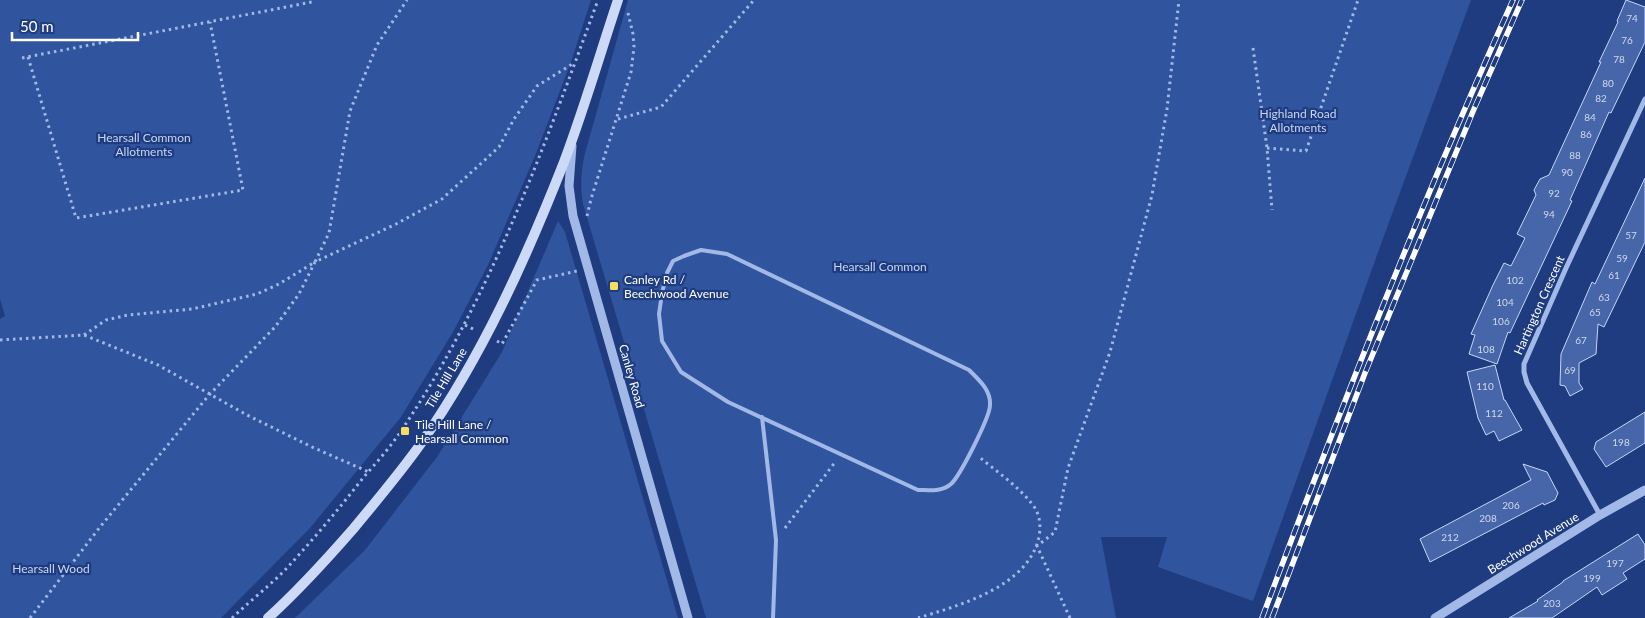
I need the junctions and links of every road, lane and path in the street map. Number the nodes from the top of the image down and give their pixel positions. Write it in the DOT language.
graph roads {
  1 [pos="311,0"];
  2 [pos="407,0"];
  3 [pos="598,0"];
  4 [pos="618,0"];
  5 [pos="754,0"];
  6 [pos="1179,0"];
  7 [pos="1358,0"];
  8 [pos="628,10"];
  9 [pos="210,22"];
  10 [pos="1253,48"];
  11 [pos="28,57"];
  12 [pos="22,58"];
  13 [pos="574,63"];
  14 [pos="1645,99"];
  15 [pos="617,119"];
  16 [pos="572,138"];
  17 [pos="1267,148"];
  18 [pos="1272,210"];
  19 [pos="587,219"];
  20 [pos="314,262"];
  21 [pos="588,268"];
  22 [pos="465,325"];
  23 [pos="84,335"];
  24 [pos="486,336"];
  25 [pos="0,340"];
  26 [pos="209,395"];
  27 [pos="762,418"];
  28 [pos="972,451"];
  29 [pos="841,455"];
  30 [pos="369,472"];
  31 [pos="1645,490"];
  32 [pos="1600,515"];
  33 [pos="776,540"];
  34 [pos="1037,546"];
  35 [pos="30,618"];
  36 [pos="232,618"];
  37 [pos="268,618"];
  38 [pos="688,618"];
  39 [pos="773,618"];
  40 [pos="918,618"];
  41 [pos="1070,618"];
  42 [pos="1435,618"];
  1 -- 9 [label="path"];
  2 -- 20 [label="path"];
  3 -- 13 [label="path"];
  4 -- 16 [label="main road"];
  5 -- 15 [label="path"];
  6 -- 34 [label="path"];
  7 -- 17 [label="path"];
  8 -- 15 [label="path"];
  9 -- 11 [label="path"];
  9 -- 11 [label="path"];
  10 -- 17 [label="path"];
  11 -- 12 [label="path"];
  13 -- 20 [label="path"];
  13 -- 22 [label="path"];
  14 -- 32 [label="street, Hartington Crescent"];
  15 -- 19 [label="path"];
  16 -- 21 [label="street, Canley Road"];
  16 -- 24 [label="main road, Tile Hill Lane"];
  17 -- 18 [label="path"];
  20 -- 23 [label="path"];
  20 -- 26 [label="path"];
  21 -- 24 [label="path"];
  21 -- 38 [label="street, Canley Road"];
  22 -- 24 [label="path"];
  22 -- 30 [label="path"];
  23 -- 25 [label="path"];
  23 -- 26 [label="path"];
  24 -- 37 [label="main road, Tile Hill Lane"];
  26 -- 30 [label="path"];
  26 -- 35 [label="path"];
  27 -- 28 [label="lane"];
  27 -- 29 [label="lane"];
  27 -- 33 [label="lane"];
  28 -- 29 [label="lane"];
  28 -- 34 [label="path"];
  29 -- 33 [label="path"];
  30 -- 36 [label="path"];
  31 -- 32 [label="street, Beechwood Avenue"];
  32 -- 42 [label="street, Beechwood Avenue"];
  33 -- 39 [label="lane"];
  34 -- 40 [label="path"];
  34 -- 41 [label="path"];
}
